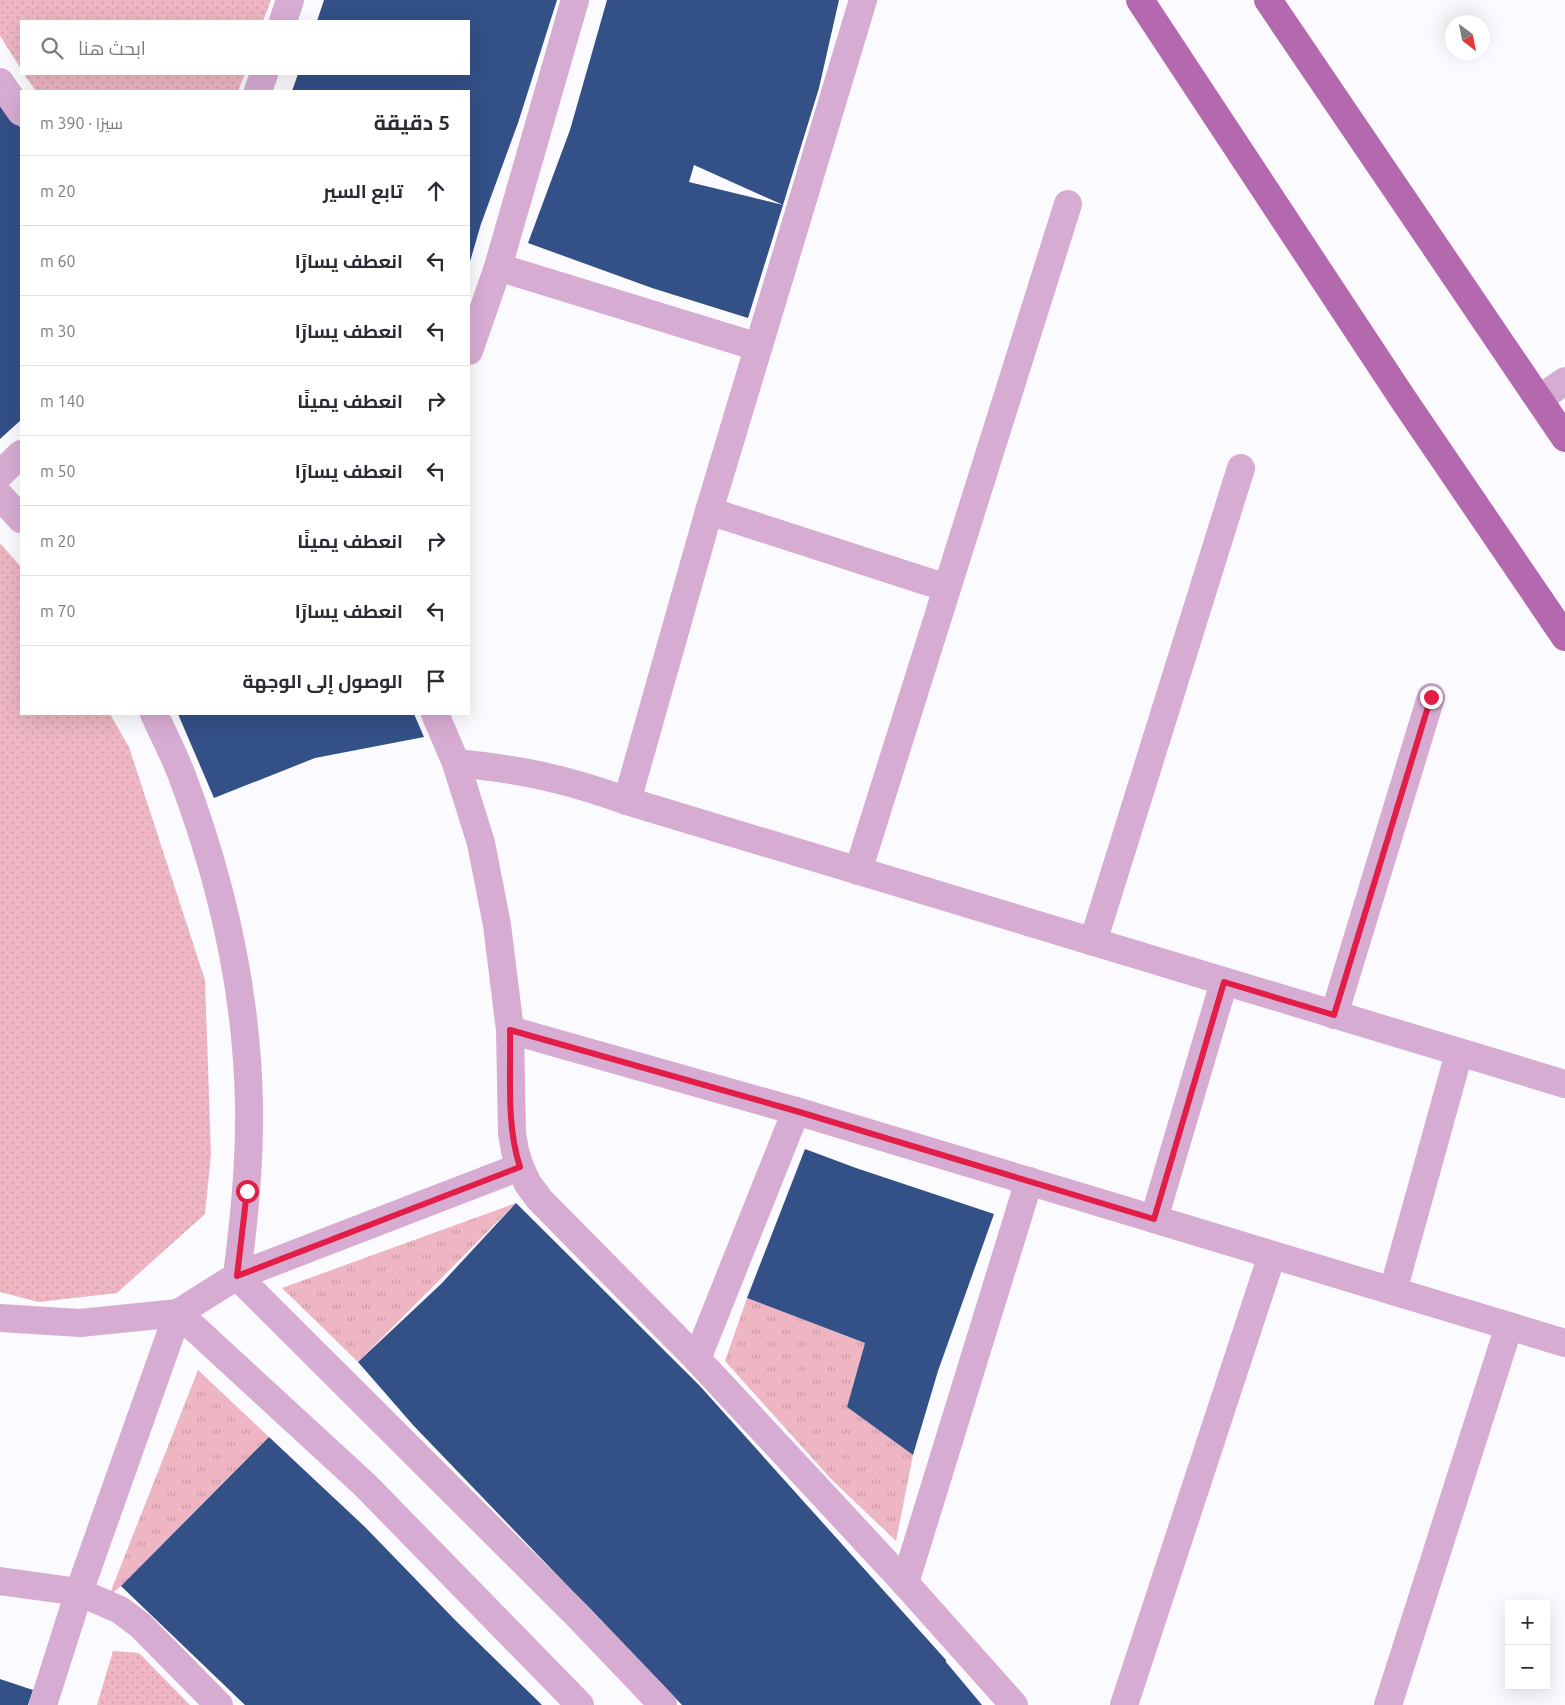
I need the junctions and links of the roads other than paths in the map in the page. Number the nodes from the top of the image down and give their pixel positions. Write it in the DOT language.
graph roads {
  1 [pos="290,0"];
  2 [pos="575,0"];
  3 [pos="863,0"];
  4 [pos="1140,0"];
  5 [pos="1268,0"];
  6 [pos="283,20"];
  7 [pos="264,75"];
  8 [pos="0,82"];
  9 [pos="258,90"];
  10 [pos="20,111"];
  11 [pos="1068,204"];
  12 [pos="498,267"];
  13 [pos="758,347"];
  14 [pos="470,348"];
  15 [pos="1565,381"];
  16 [pos="1539,399"];
  17 [pos="1565,438"];
  18 [pos="20,455"];
  19 [pos="1241,468"];
  20 [pos="0,474"];
  21 [pos="0,496"];
  22 [pos="709,511"];
  23 [pos="20,518"];
  24 [pos="947,588"];
  25 [pos="1565,636"];
  26 [pos="1431,697"];
  27 [pos="154,715"];
  28 [pos="435,715"];
  29 [pos="456,763"];
  30 [pos="627,801"];
  31 [pos="858,871"];
  32 [pos="1092,942"];
  33 [pos="1224,982"];
  34 [pos="1334,1015"];
  35 [pos="510,1030"];
  36 [pos="1459,1053"];
  37 [pos="1565,1084"];
  38 [pos="796,1111"];
  39 [pos="520,1167"];
  40 [pos="1029,1181"];
  41 [pos="1154,1219"];
  42 [pos="1272,1255"];
  43 [pos="237,1276"];
  44 [pos="1393,1291"];
  45 [pos="178,1313"];
  46 [pos="0,1318"];
  47 [pos="1509,1326"];
  48 [pos="1565,1343"];
  49 [pos="697,1359"];
  50 [pos="0,1581"];
  51 [pos="905,1584"];
  52 [pos="79,1592"];
  53 [pos="43,1705"];
  54 [pos="219,1705"];
  55 [pos="580,1705"];
  56 [pos="663,1705"];
  57 [pos="1014,1705"];
  58 [pos="1124,1705"];
  59 [pos="1388,1705"];
  1 -- 6 [label="street"];
  2 -- 12 [label="street"];
  3 -- 13 [label="street"];
  4 -- 25 [label="main road"];
  5 -- 16 [label="main road"];
  7 -- 9 [label="street"];
  8 -- 10 [label="street"];
  11 -- 24 [label="street"];
  12 -- 13 [label="street"];
  12 -- 14 [label="street"];
  13 -- 22 [label="street"];
  15 -- 16 [label="street"];
  16 -- 17 [label="main road"];
  18 -- 20 [label="street"];
  19 -- 32 [label="street"];
  21 -- 23 [label="street"];
  22 -- 24 [label="street"];
  22 -- 30 [label="street"];
  24 -- 31 [label="street"];
  26 -- 34 [label="street"];
  27 -- 43 [label="street"];
  28 -- 29 [label="street"];
  29 -- 30 [label="street"];
  29 -- 35 [label="street"];
  30 -- 31 [label="street"];
  31 -- 32 [label="street"];
  32 -- 33 [label="street"];
  33 -- 34 [label="street"];
  33 -- 41 [label="street"];
  34 -- 36 [label="street"];
  35 -- 38 [label="street"];
  35 -- 39 [label="street"];
  36 -- 37 [label="street"];
  36 -- 44 [label="street"];
  38 -- 40 [label="street"];
  38 -- 49 [label="street"];
  39 -- 43 [label="street"];
  39 -- 49 [label="street"];
  40 -- 41 [label="street"];
  40 -- 51 [label="street"];
  41 -- 42 [label="street"];
  42 -- 44 [label="street"];
  42 -- 58 [label="street"];
  43 -- 45 [label="street"];
  43 -- 56 [label="street"];
  44 -- 47 [label="street"];
  45 -- 46 [label="street"];
  45 -- 52 [label="street"];
  45 -- 55 [label="street"];
  47 -- 48 [label="street"];
  47 -- 59 [label="street"];
  49 -- 51 [label="street"];
  50 -- 52 [label="street"];
  51 -- 57 [label="street"];
  52 -- 53 [label="street"];
  52 -- 54 [label="street"];
}
